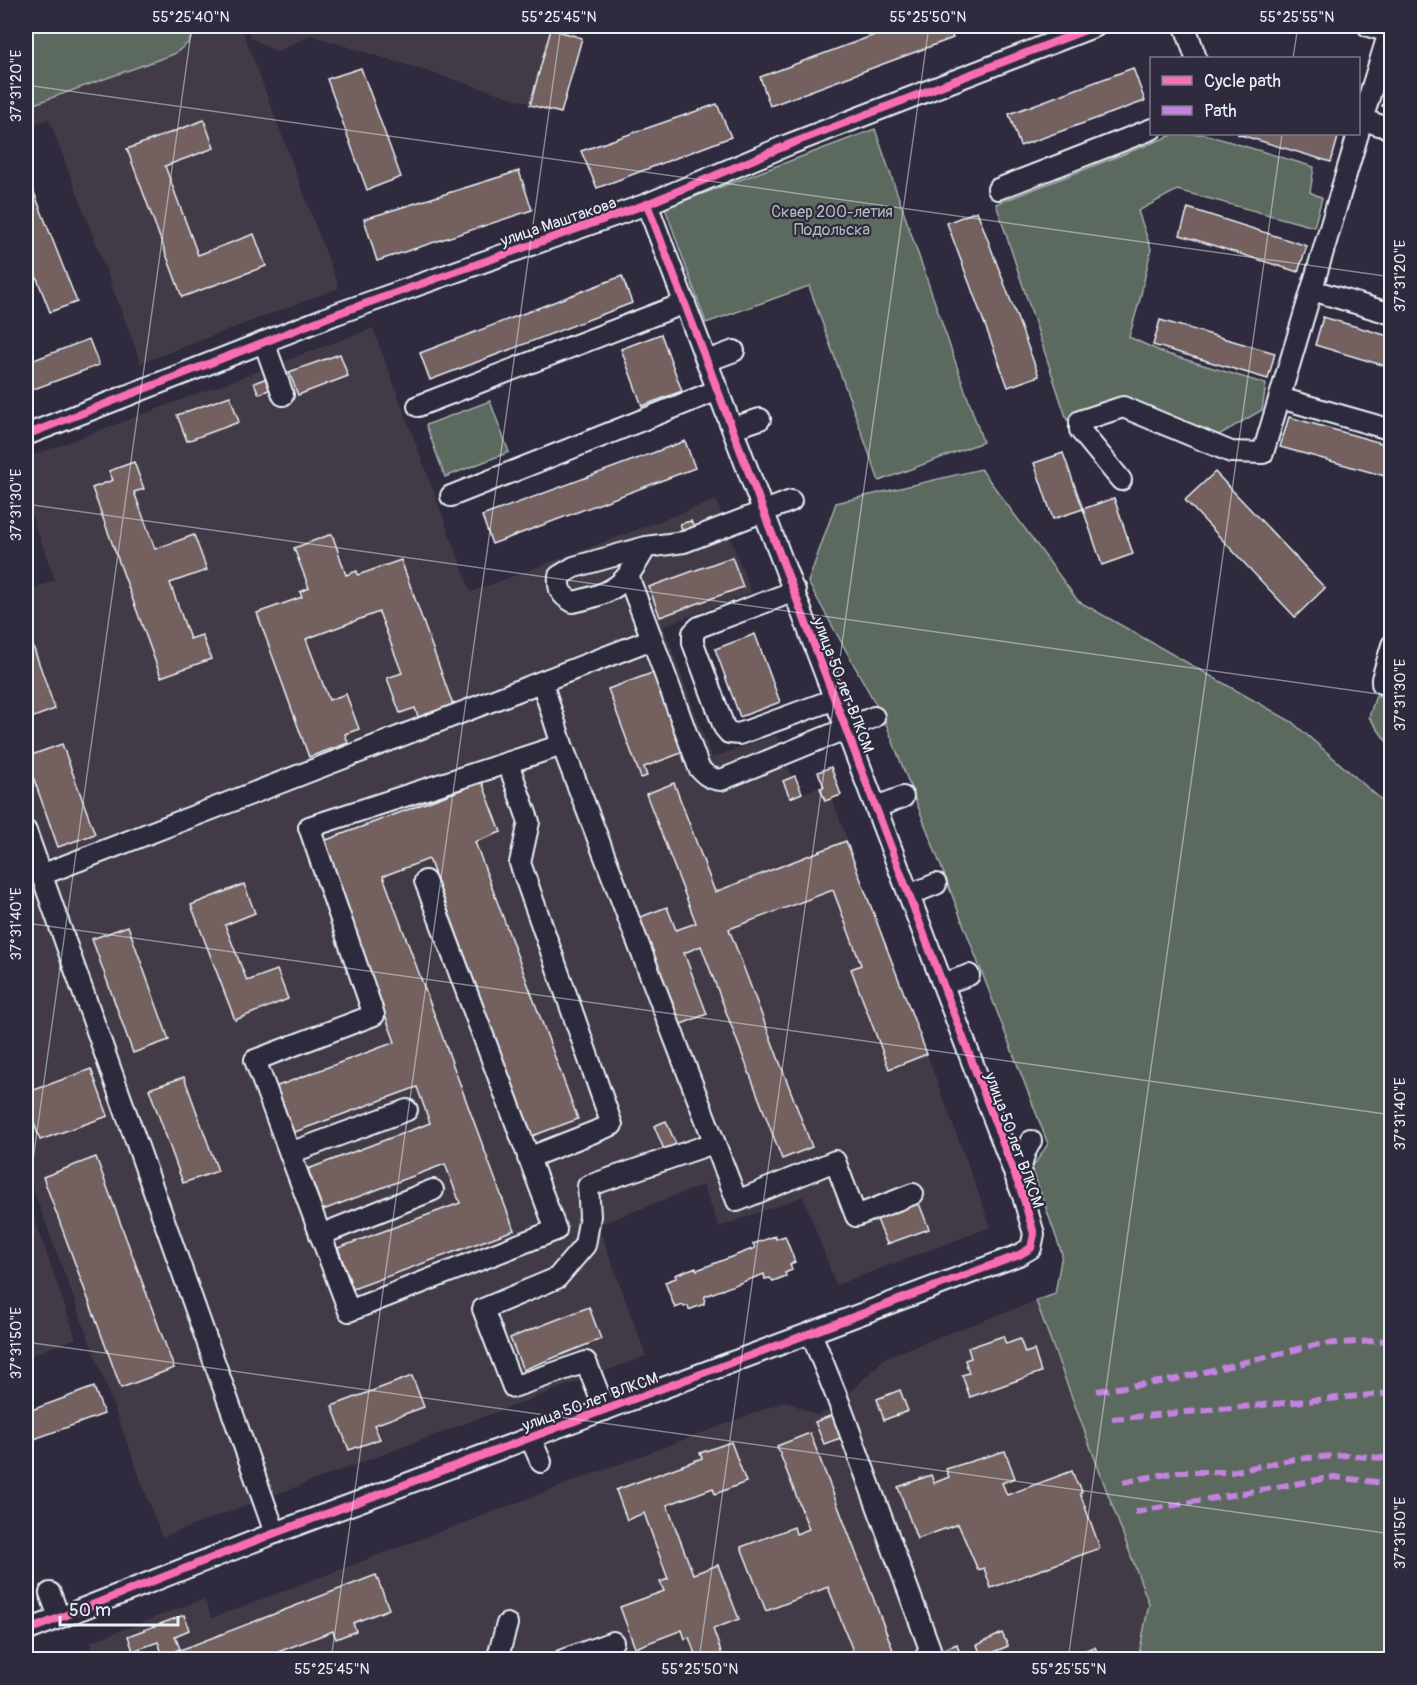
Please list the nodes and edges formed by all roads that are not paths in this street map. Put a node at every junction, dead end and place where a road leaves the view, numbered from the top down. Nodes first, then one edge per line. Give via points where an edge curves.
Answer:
1 (1096, 26) edge
2 (1185, 26) edge
3 (1368, 26) edge
4 (1390, 32) edge
5 (1049, 34) edge
6 (1196, 57) edge
7 (1360, 129) edge
8 (1392, 129) edge
9 (1150, 130) edge
10 (1358, 135) edge
11 (998, 189) dead end
12 (647, 204) junction
13 (1312, 290) junction
14 (685, 303) junction
15 (1392, 314) edge
16 (264, 342) junction
17 (734, 351) dead end
18 (707, 361) junction
19 (718, 390) junction
20 (283, 395) dead end
21 (1280, 398) junction
22 (418, 406) dead end
23 (760, 419) dead end
24 (733, 428) junction
25 (1392, 430) edge
26 (26, 435) edge
27 (1121, 480) dead end
28 (451, 496) dead end
29 (791, 501) dead end
30 (765, 510) junction
31 (646, 547) junction
32 (628, 576) junction
33 (795, 591) junction
34 (652, 639) junction
35 (1392, 645) edge
36 (542, 682) junction
37 (1392, 687) edge
38 (835, 699) junction
39 (874, 717) dead end
40 (846, 729) junction
41 (562, 745) junction
42 (508, 763) junction
43 (903, 797) dead end
44 (876, 807) junction
45 (26, 831) edge
46 (41, 875) junction
47 (425, 881) dead end
48 (936, 884) dead end
49 (909, 895) junction
50 (969, 975) dead end
51 (943, 984) junction
52 (407, 1110) dead end
53 (1031, 1141) dead end
54 (714, 1143) junction
55 (290, 1153) junction
56 (528, 1158) junction
57 (1017, 1182) junction
58 (433, 1190) dead end
59 (913, 1194) dead end
60 (320, 1234) junction
61 (811, 1333) junction
62 (605, 1410) junction
63 (530, 1437) junction
64 (541, 1462) dead end
65 (275, 1533) junction
66 (50, 1593) dead end
67 (59, 1617) junction
68 (507, 1624) dead end
69 (26, 1631) edge
70 (613, 1642) dead end
71 (497, 1659) edge
72 (563, 1659) edge
73 (924, 1659) edge

1 - 5 street, улица Маштакова
2 - 6 street
3 - 4 street
4 - 7 street
5 - 12 street, улица Маштакова
7 - 8 street
9 - 11 street
10 - 13 street
12 - 14 street, улица 50 лет ВЛКСМ
12 - 16 street, улица Маштакова
13 - 15 street
13 - 21 street
14 - 18 street, улица 50 лет ВЛКСМ
14 - 22 street
16 - 20 street
16 - 26 street, улица Маштакова
17 - 18 street
18 - 19 street, улица 50 лет ВЛКСМ
19 - 24 street, улица 50 лет ВЛКСМ
19 - 28 street
21 - 25 street
21 - 27 street via 1263,453 1231,452 1124,407 1080,421 1080,430
23 - 24 street
24 - 30 street, улица 50 лет ВЛКСМ
29 - 30 street
30 - 31 street via 684,542
30 - 33 street, улица 50 лет ВЛКСМ
31 - 32 street
31 - 32 street via 574,567 560,576 560,592 573,602 586,599 617,587
32 - 34 street
33 - 38 street, улица 50 лет ВЛКСМ
33 - 38 street via 699,627 693,633 693,643 724,727 729,733 739,734
34 - 36 street
34 - 40 street via 699,768 706,776 721,780
35 - 37 street via 1382,683
36 - 41 street
36 - 46 street
38 - 40 street, улица 50 лет ВЛКСМ
39 - 40 street
40 - 44 street, улица 50 лет ВЛКСМ
41 - 42 street
41 - 54 street
42 - 55 street via 309,827 374,1015 255,1059
42 - 56 street via 529,822 520,863 612,1125
43 - 44 street
44 - 49 street, улица 50 лет ВЛКСМ
45 - 46 street
46 - 65 street
47 - 56 street
48 - 49 street
49 - 51 street, улица 50 лет ВЛКСМ
50 - 51 street
51 - 57 street, улица 50 лет ВЛКСМ
52 - 55 street
53 - 57 street
54 - 59 street via 737,1201 835,1161 856,1216
54 - 62 street via 588,1186 590,1216 585,1245 557,1278 483,1309 513,1388 586,1362
55 - 60 street
56 - 60 street via 555,1230 349,1311
57 - 61 street, улица 50 лет ВЛКСМ via 1034,1234 1031,1248
58 - 60 street
61 - 62 street, улица 50 лет ВЛКСМ
61 - 73 street via 930,1648
62 - 63 street, улица 50 лет ВЛКСМ
63 - 64 street
63 - 65 street, улица 50 лет ВЛКСМ
65 - 67 street, улица 50 лет ВЛКСМ
66 - 67 street
67 - 69 street, улица 50 лет ВЛКСМ
68 - 71 street
70 - 72 street

